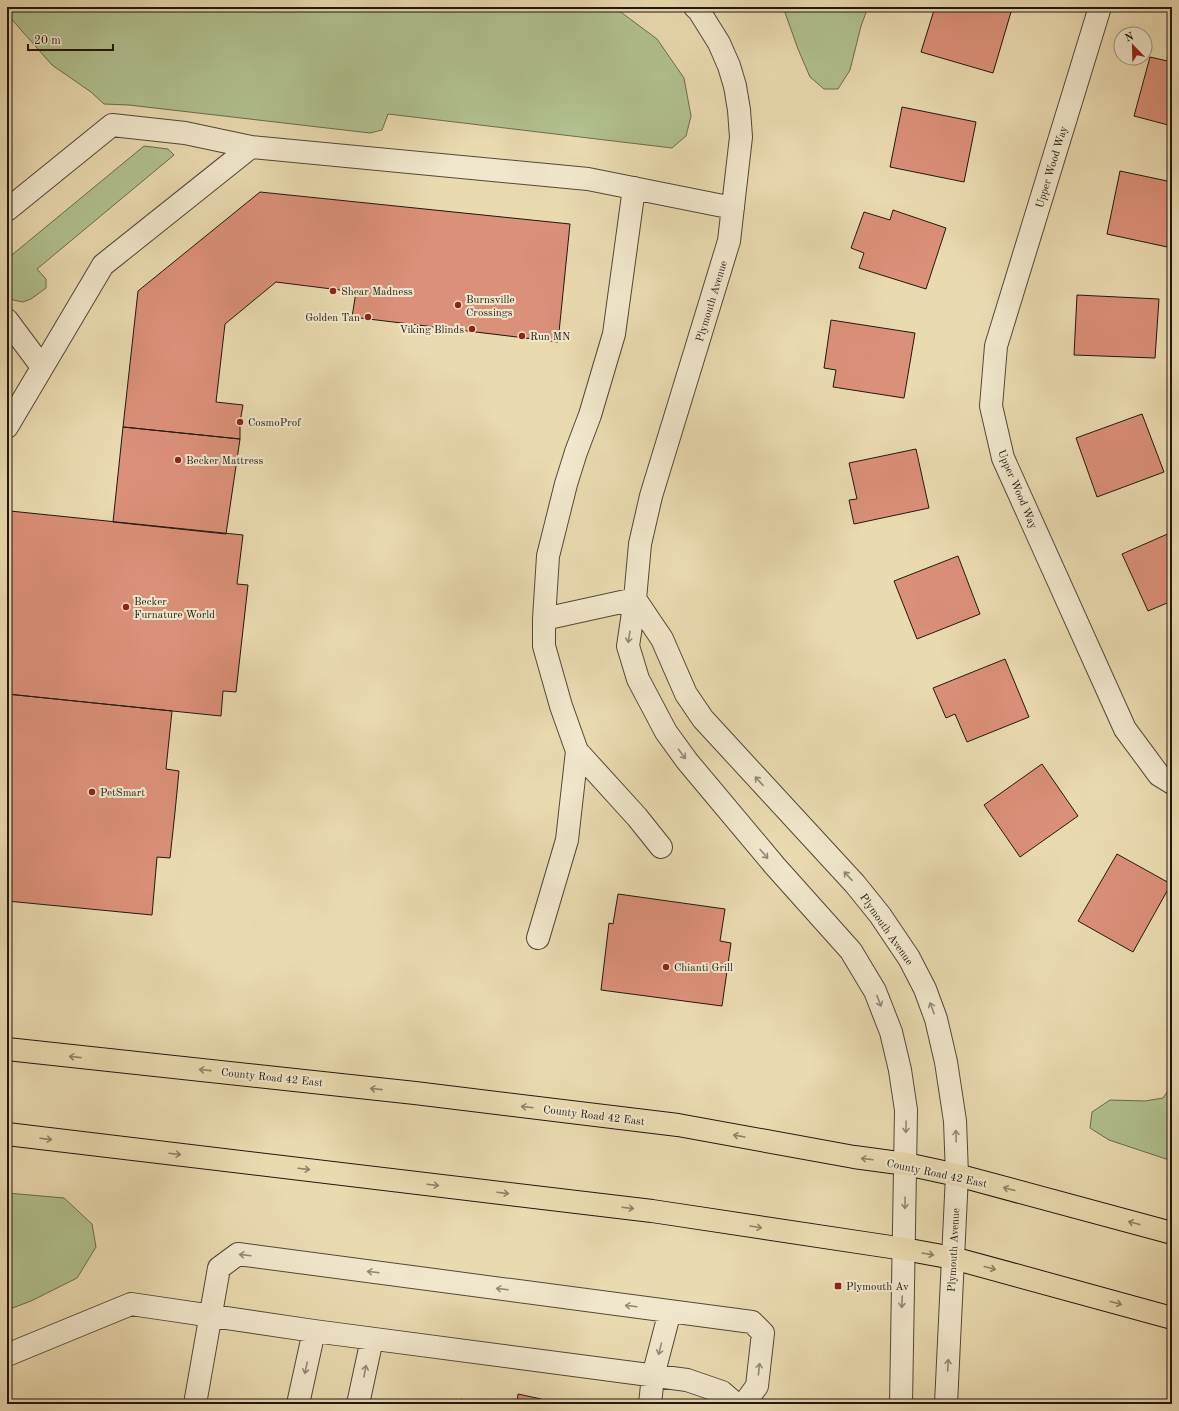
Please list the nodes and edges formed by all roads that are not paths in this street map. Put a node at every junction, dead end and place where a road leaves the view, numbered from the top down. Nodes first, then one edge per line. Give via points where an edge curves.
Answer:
1 (695, 7) edge
2 (1100, 7) edge
3 (252, 147) junction
4 (634, 188) junction
5 (733, 208) junction
6 (7, 210) edge
7 (7, 320) edge
8 (42, 367) junction
9 (7, 427) edge
10 (635, 599) junction
11 (544, 619) junction
12 (578, 751) junction
13 (1172, 783) edge
14 (661, 847) dead end
15 (538, 938) dead end
16 (7, 1049) edge
17 (7, 1134) edge
18 (906, 1164) junction
19 (957, 1175) junction
20 (1172, 1233) edge
21 (904, 1249) junction
22 (953, 1258) junction
23 (670, 1311) junction
24 (212, 1315) junction
25 (1172, 1318) edge
26 (314, 1331) junction
27 (372, 1339) junction
28 (7, 1355) edge
29 (654, 1376) junction
30 (195, 1404) edge
31 (298, 1404) edge
32 (358, 1404) edge
33 (650, 1404) edge
34 (736, 1404) edge
35 (744, 1404) edge
36 (901, 1404) edge
37 (946, 1404) edge

1 - 5 street, Plymouth Avenue via 719,42 729,66 738,102 741,137
2 - 13 street, Upper Wood Way via 996,346 991,406 1003,458 1125,729 1158,775
3 - 4 street via 588,179
3 - 6 street via 185,133 112,125
3 - 8 street via 103,265
4 - 5 street
4 - 11 street via 614,334 566,484 548,556
5 - 10 street, Plymouth Avenue via 729,241 651,496 640,544
7 - 8 street
8 - 9 street
10 - 11 street
10 -> 18 street, Plymouth Avenue via 628,646 638,678 666,732 687,761 775,866 851,951 875,990 891,1032 900,1070 906,1110
19 -> 10 street, Plymouth Avenue via 955,1121 946,1062 936,1019 925,989 909,958 855,884 703,719 686,694 662,639
11 - 12 street via 544,646 561,706
12 - 14 street
12 - 15 street via 567,840
18 -> 16 highway, County Road 42 East via 678,1125 414,1093
17 -> 21 highway via 652,1210
18 - 19 highway, County Road 42 East
18 -> 21 street, Plymouth Avenue
20 -> 19 highway, County Road 42 East
19 - 22 street, Plymouth Avenue
21 -> 22 highway
21 -> 36 street, Plymouth Avenue
22 -> 25 highway
37 -> 22 street, Plymouth Avenue
23 -> 24 street via 238,1254 219,1268
23 -> 29 street
35 -> 23 street via 757,1386 763,1333 752,1322
24 - 26 street
24 - 28 street via 131,1304
24 - 30 street
26 - 27 street
26 -> 31 street
27 - 29 street
32 -> 27 street
29 - 33 street
29 - 34 street via 687,1380 722,1392

